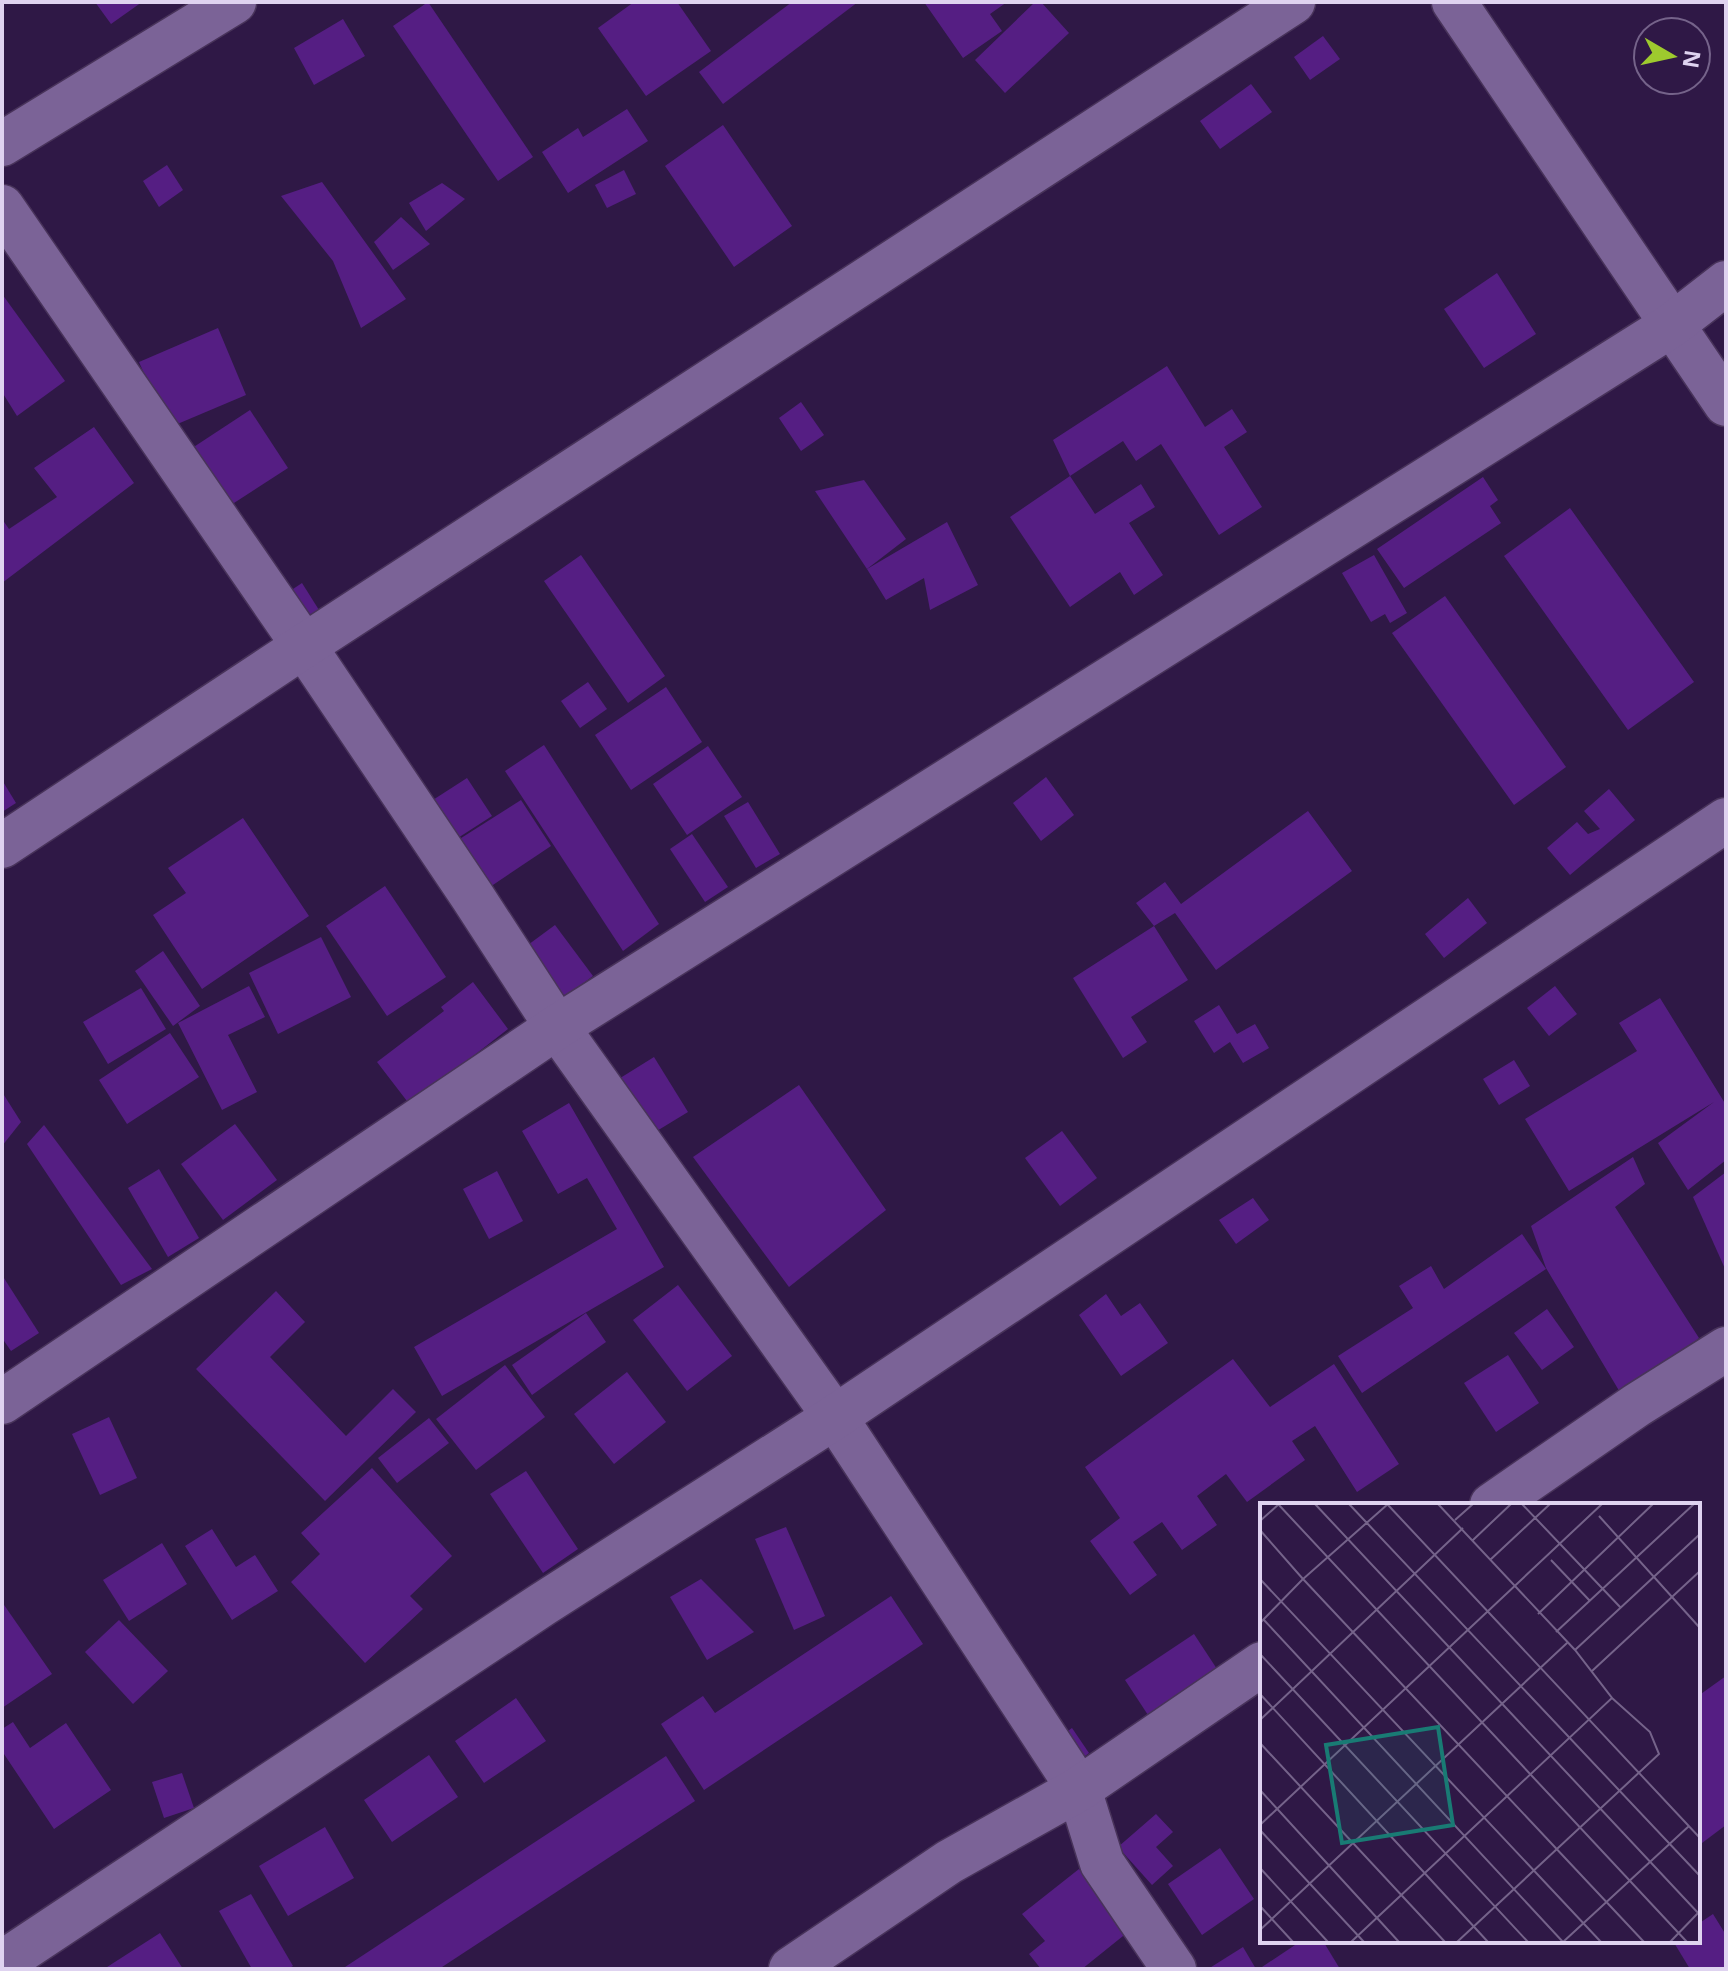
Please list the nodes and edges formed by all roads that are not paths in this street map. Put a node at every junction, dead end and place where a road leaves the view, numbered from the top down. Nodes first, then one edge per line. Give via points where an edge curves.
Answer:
1 (234, 2) edge
2 (1293, 2) edge
3 (1454, 2) edge
4 (2, 144) edge
5 (2, 207) edge
6 (1726, 283) edge
7 (1672, 325) junction
8 (1726, 404) edge
9 (304, 646) junction
10 (1726, 820) edge
11 (2, 846) edge
12 (557, 1027) junction
13 (1726, 1349) edge
14 (2, 1402) edge
15 (835, 1417) junction
16 (1495, 1503) edge
17 (1260, 1665) edge
18 (1079, 1789) junction
19 (2, 1963) edge
20 (791, 1969) edge
21 (1174, 1969) edge

1 - 4 street
2 - 9 street
3 - 7 street
5 - 9 street
6 - 7 street
7 - 8 street
7 - 12 street
9 - 11 street
9 - 12 street
10 - 15 street
12 - 14 street
12 - 15 street
13 - 16 street
15 - 18 street
15 - 19 street
17 - 18 street
18 - 20 street via 949,1862
18 - 21 street via 1102,1863

